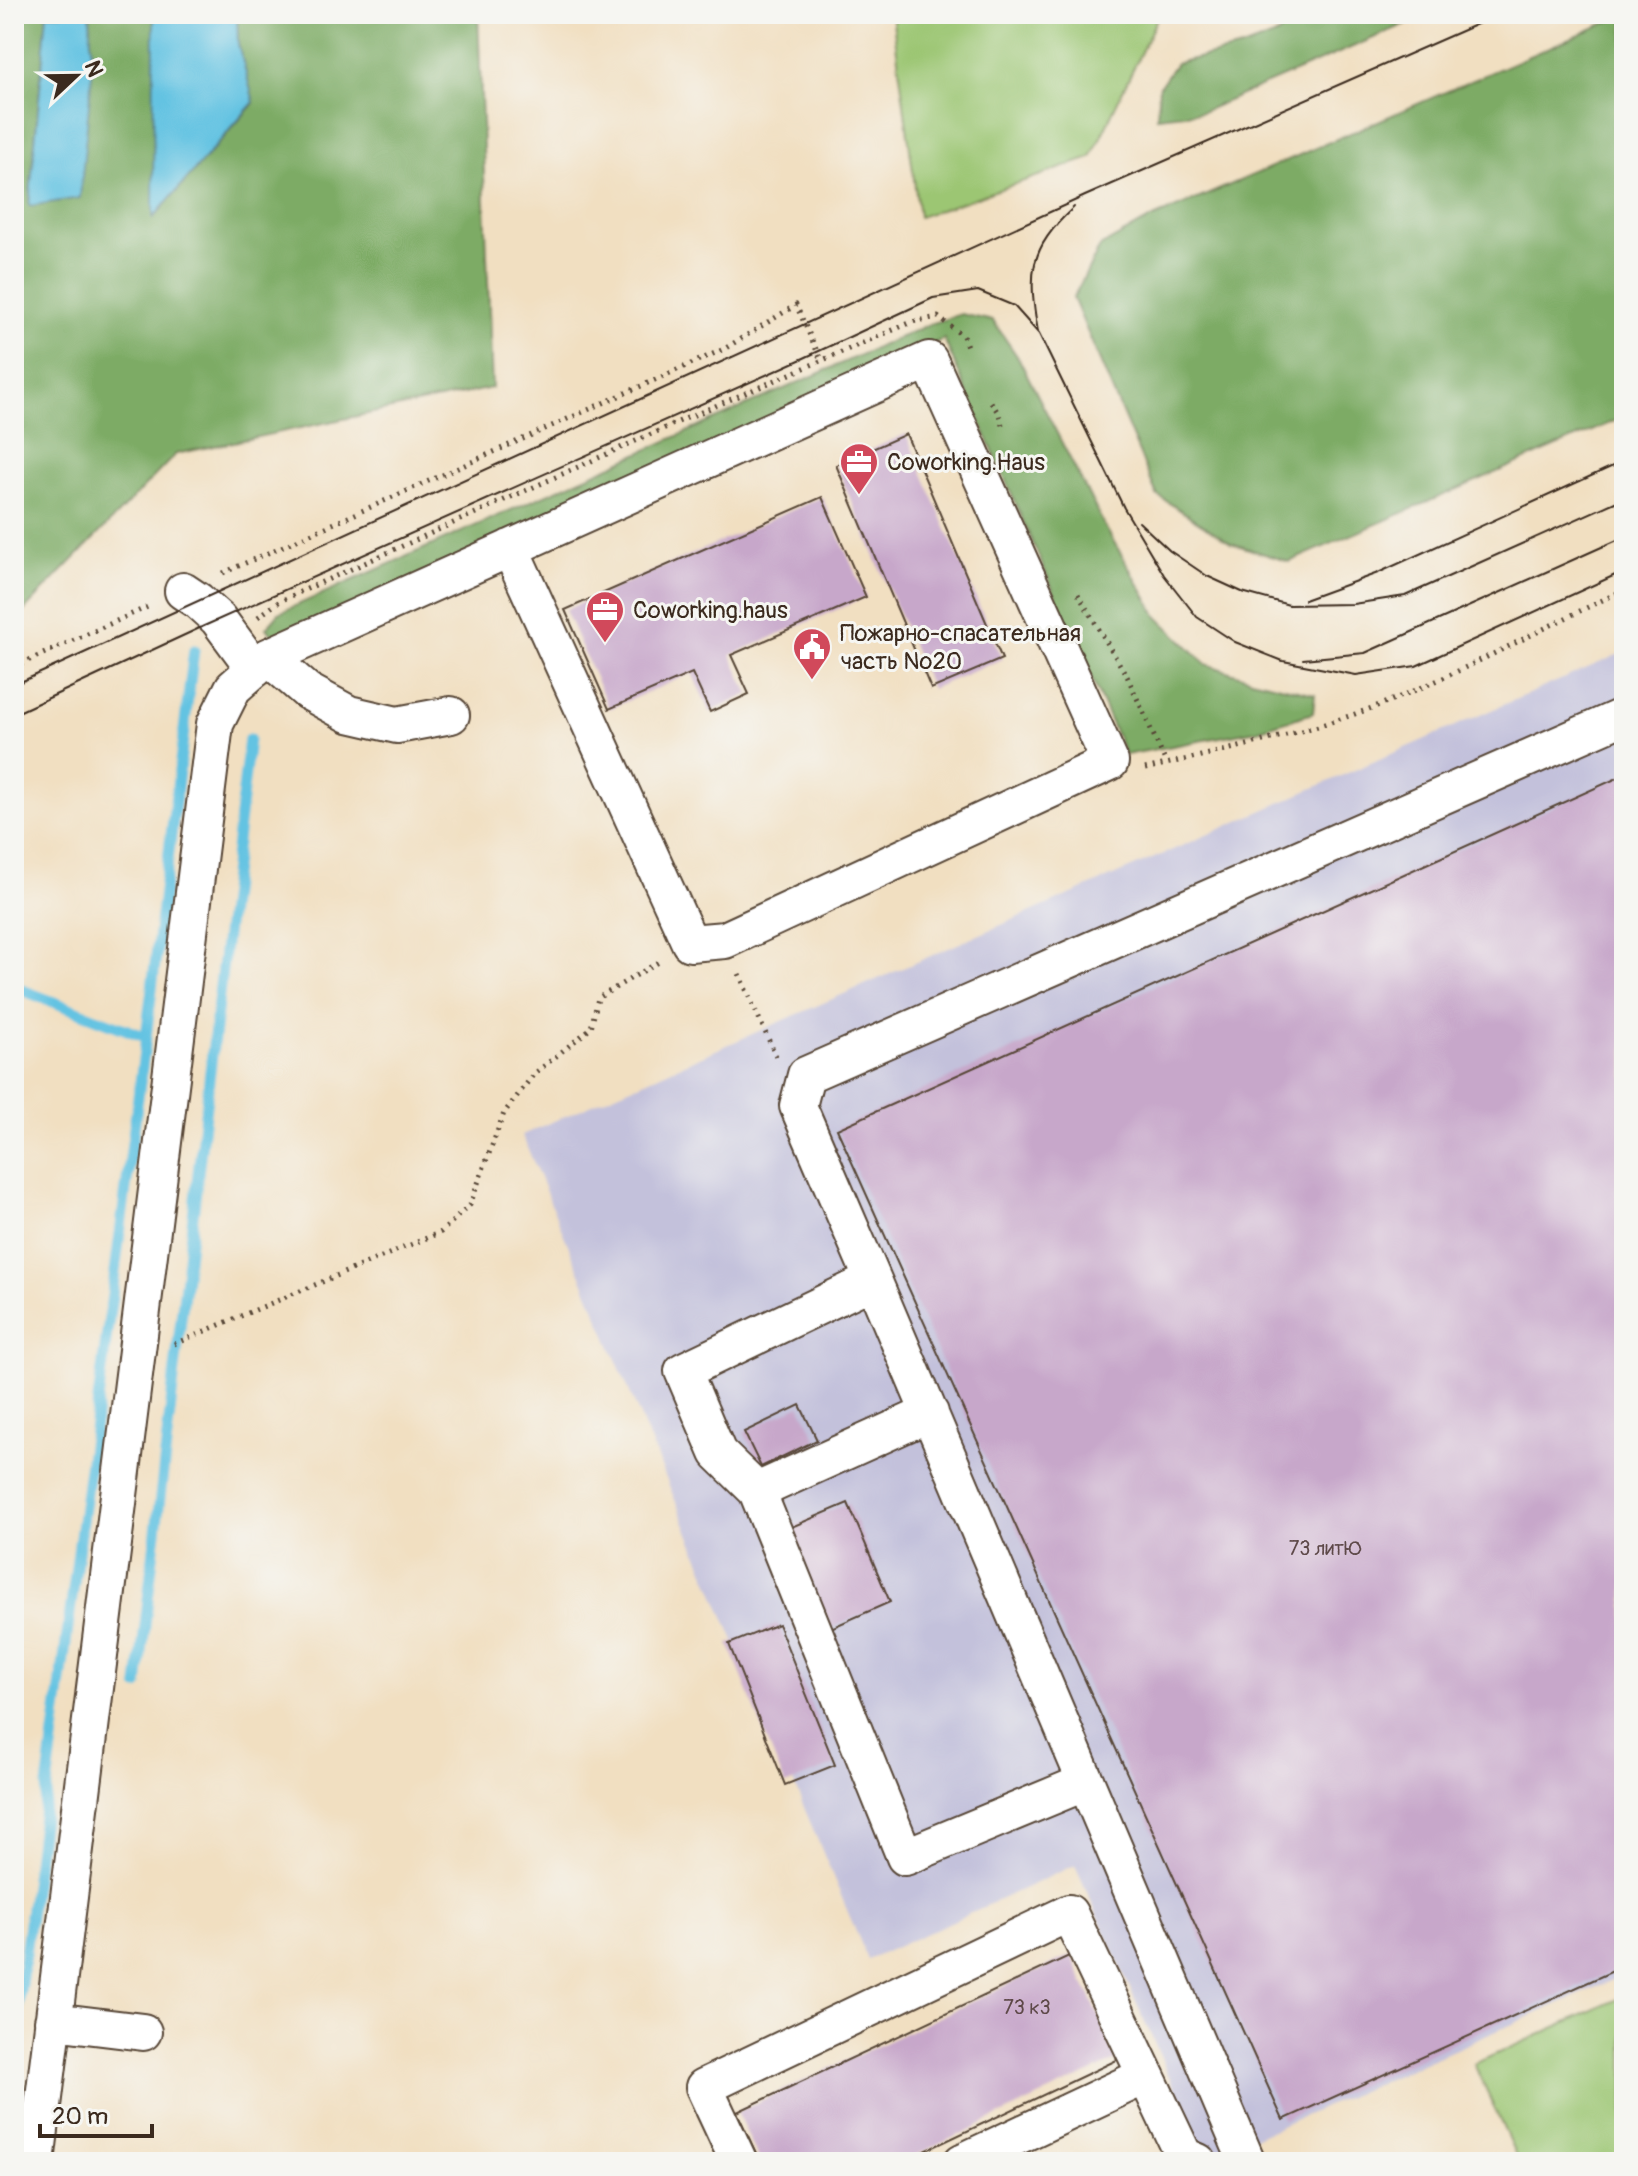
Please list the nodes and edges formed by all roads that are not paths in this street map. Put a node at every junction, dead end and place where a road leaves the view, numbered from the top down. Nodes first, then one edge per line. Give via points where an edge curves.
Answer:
1 (510, 548) junction
2 (183, 591) dead end
3 (262, 663) junction
4 (451, 715) dead end
5 (1624, 716) edge
6 (873, 1280) junction
7 (930, 1413) junction
8 (757, 1491) junction
9 (1086, 1782) junction
10 (53, 2021) junction
11 (143, 2032) dead end
12 (1145, 2076) junction
13 (36, 2162) edge
14 (739, 2162) edge
15 (962, 2162) edge
16 (1198, 2162) edge
17 (1247, 2162) edge

1 - 1 lane via 929,360 1110,762 707,942
1 - 3 lane
2 - 3 lane
3 - 4 lane via 349,714 397,725
3 - 10 lane via 233,688 215,724
5 - 6 lane via 806,1075 798,1106
6 - 7 lane
6 - 8 lane via 683,1371 718,1453
7 - 8 lane
7 - 9 lane
8 - 9 lane via 905,1857
9 - 17 lane
10 - 11 lane
10 - 13 lane
12 - 14 lane via 1069,1913 704,2087
12 - 15 lane
12 - 16 lane via 1184,2156

